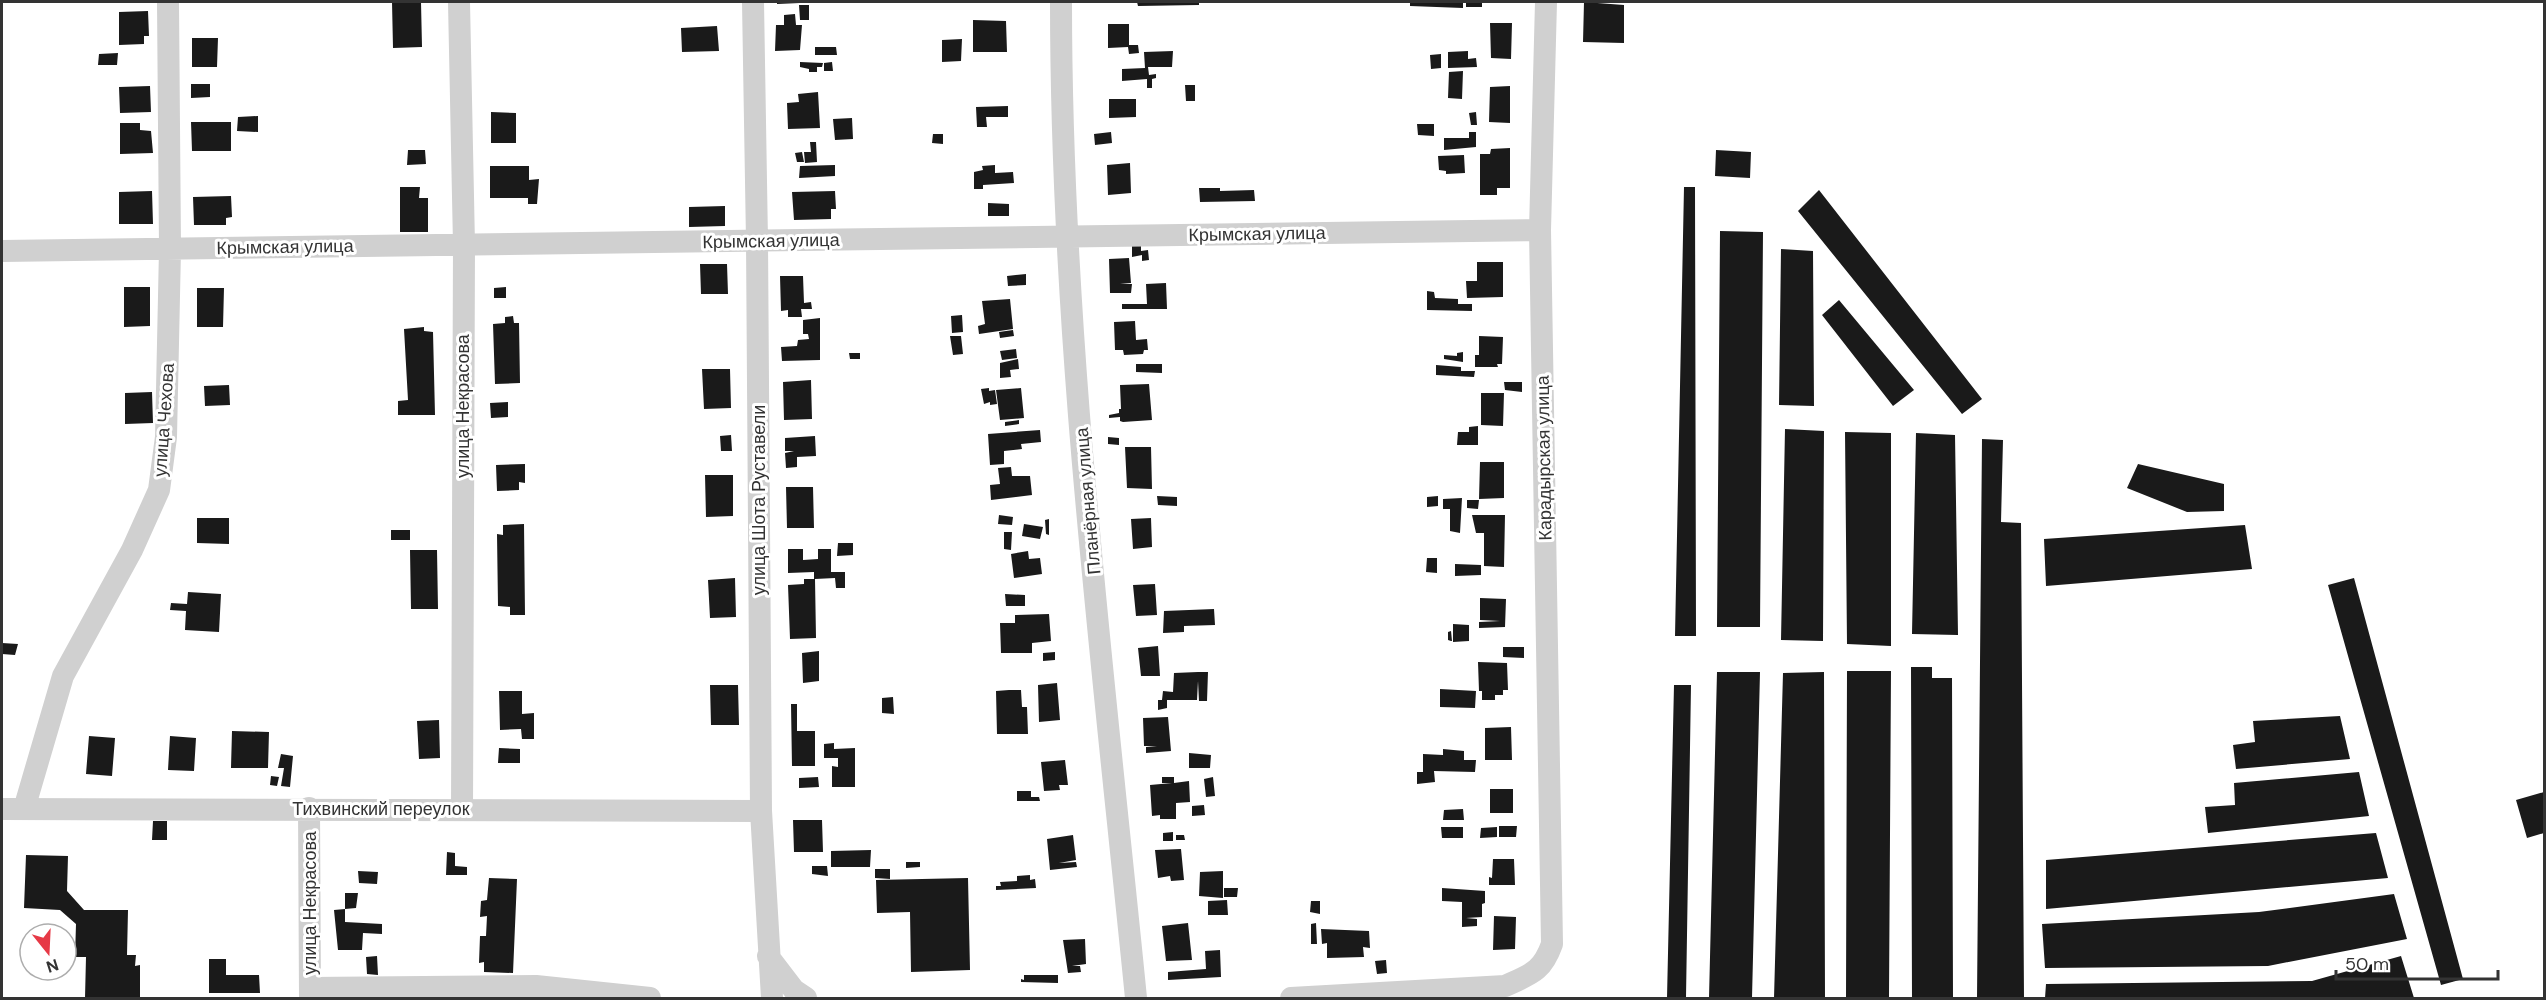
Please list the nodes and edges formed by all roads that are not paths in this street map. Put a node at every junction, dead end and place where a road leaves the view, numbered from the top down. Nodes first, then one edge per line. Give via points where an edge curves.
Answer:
1 (168, 2) edge
2 (459, 2) edge
3 (753, 2) edge
4 (1061, 2) edge
5 (1546, 2) edge
6 (1540, 230) junction
7 (1066, 237) junction
8 (757, 241) junction
9 (464, 245) junction
10 (170, 249) junction
11 (2, 251) edge
12 (309, 808) junction
13 (13, 809) edge
14 (462, 810) junction
15 (761, 811) junction
16 (768, 956) junction
17 (310, 993) edge
18 (1461, 994) edge
19 (650, 999) edge
20 (772, 999) edge
21 (806, 999) edge
22 (1136, 999) edge
23 (1291, 999) edge

1 - 10 street, улица Чехова
2 - 9 street, улица Некрасова
3 - 8 street, улица Шота Руставели
4 - 7 street, Планёрная улица
5 - 6 street, Карадырская улица
6 - 7 street, Крымская улица
6 - 18 street, Карадырская улица via 1552,944 1546,961 1535,972 1505,986
7 - 8 street, Крымская улица
7 - 22 street, Планёрная улица via 1090,535
8 - 9 street, Крымская улица
8 - 15 street, улица Шота Руставели
9 - 10 street, Крымская улица
9 - 14 street, улица Некрасова
10 - 11 street, Крымская улица
10 - 13 street, улица Чехова via 166,437 159,490 132,550 63,676
12 - 13 street, Тихвинский переулок
12 - 14 street, Тихвинский переулок
12 - 17 street, улица Некрасова
14 - 15 street, Тихвинский переулок
15 - 16 street, улица Шота Руставели
16 - 20 street, улица Шота Руставели
16 - 21 street via 794,990
17 - 19 street via 536,986
18 - 23 street, Карадырская улица

